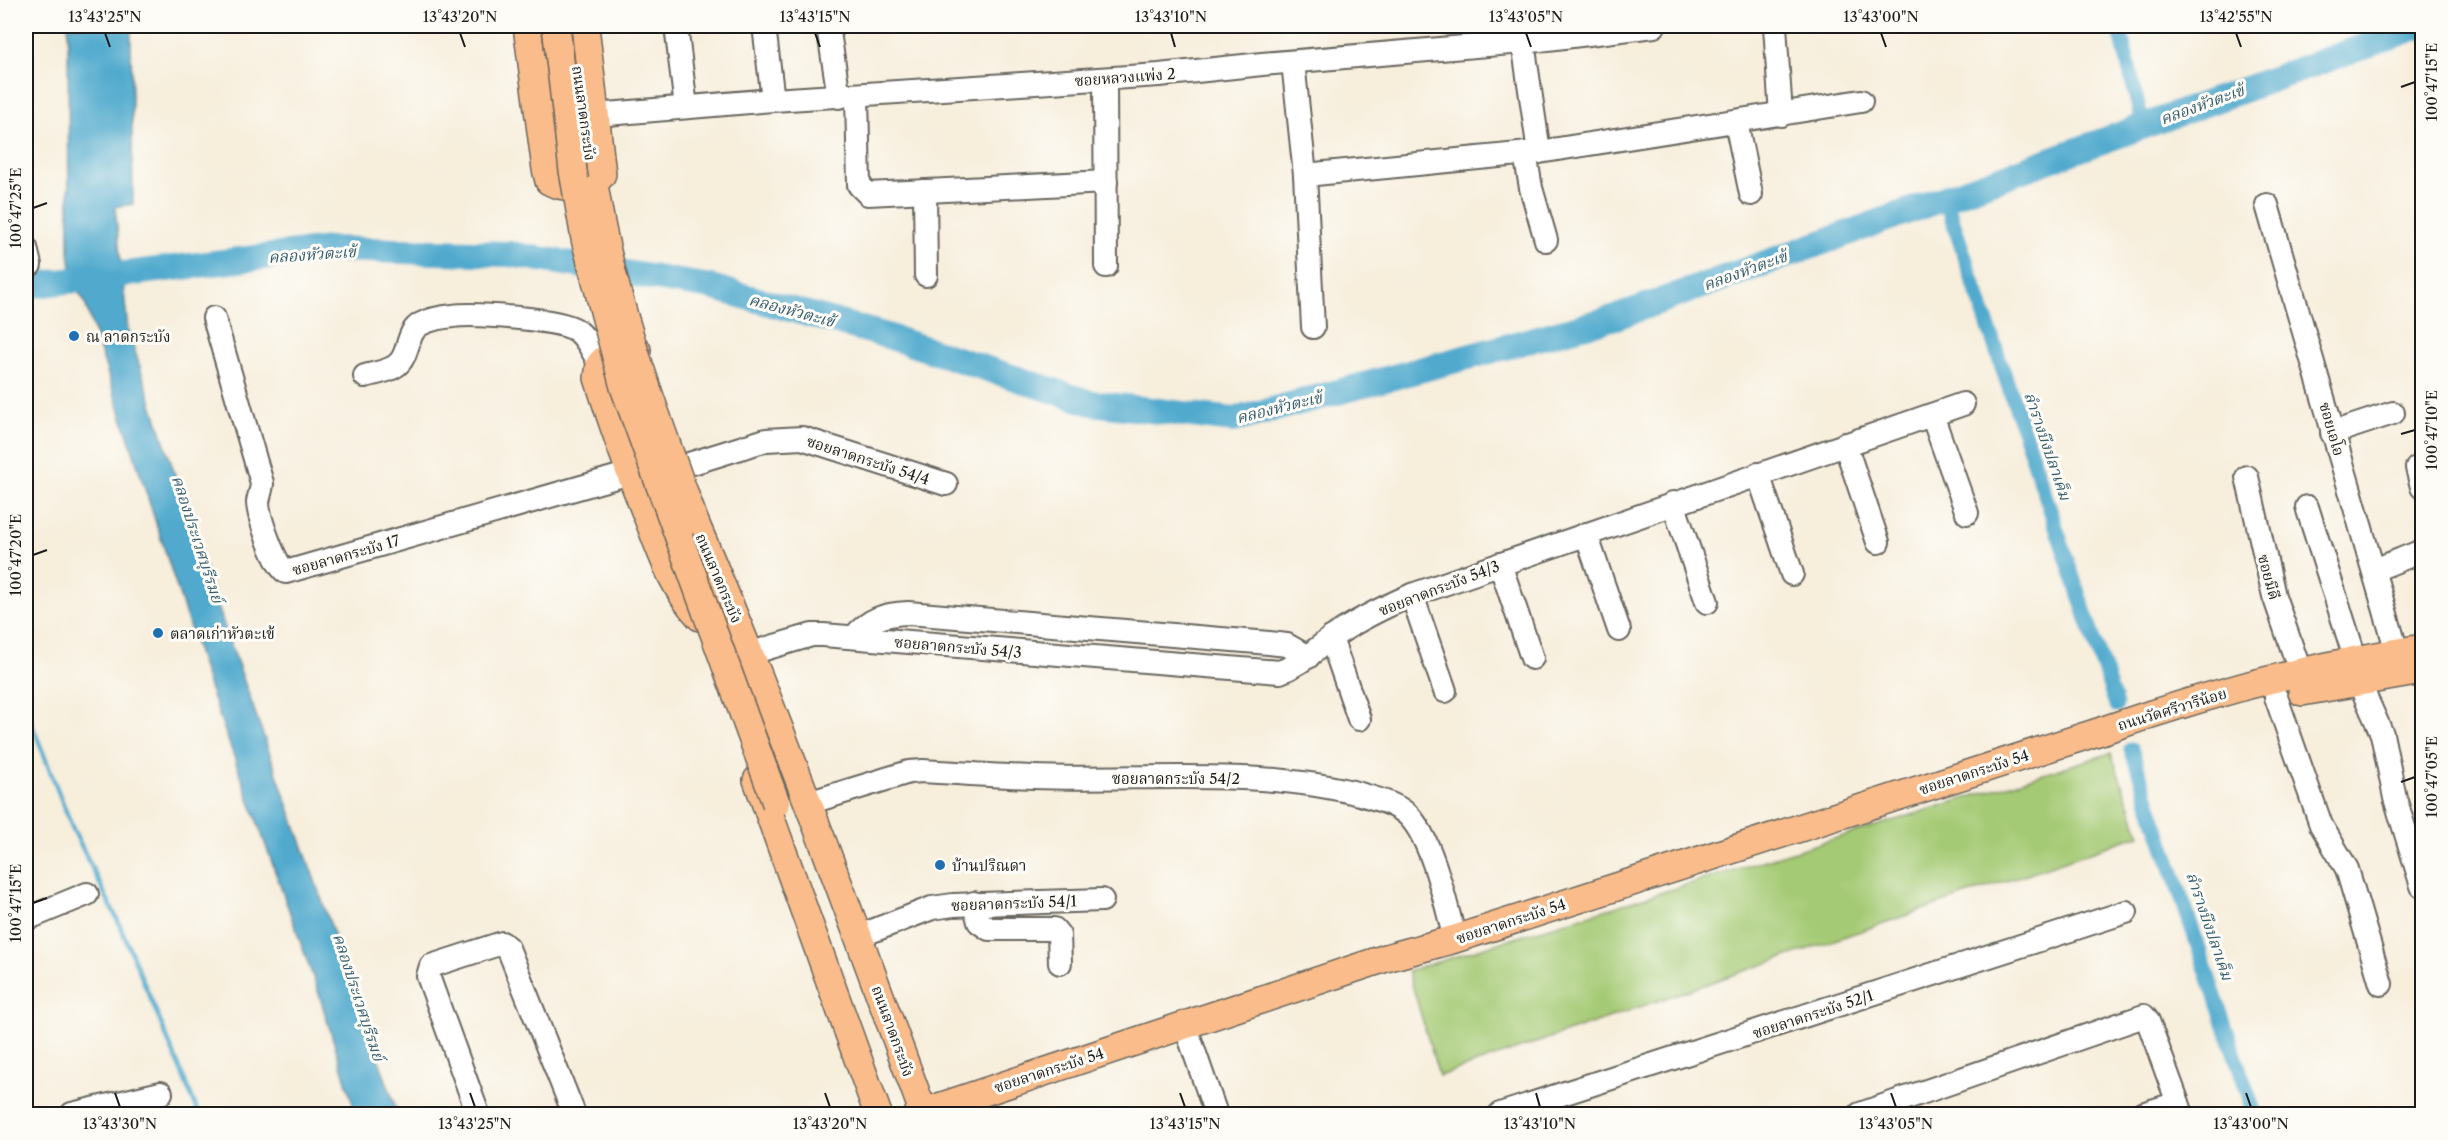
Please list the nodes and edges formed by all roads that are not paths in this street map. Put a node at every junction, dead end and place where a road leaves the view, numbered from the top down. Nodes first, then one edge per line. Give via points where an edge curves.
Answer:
1 (527, 26) edge
2 (547, 26) edge
3 (556, 26) edge
4 (563, 26) edge
5 (573, 26) edge
6 (585, 26) edge
7 (676, 26) edge
8 (764, 26) edge
9 (828, 26) edge
10 (1654, 26) edge
11 (1775, 26) edge
12 (1523, 42) junction
13 (1293, 62) junction
14 (1105, 79) junction
15 (848, 96) junction
16 (773, 100) junction
17 (1862, 101) dead end
18 (686, 107) junction
19 (595, 115) junction
20 (1781, 115) junction
21 (1736, 122) junction
22 (1532, 153) junction
23 (1305, 175) junction
24 (1106, 182) junction
25 (925, 191) junction
26 (1751, 194) dead end
27 (2267, 205) dead end
28 (1546, 240) dead end
29 (1106, 266) dead end
30 (926, 275) dead end
31 (214, 318) dead end
32 (1312, 327) dead end
33 (600, 364) junction
34 (365, 376) dead end
35 (1963, 404) dead end
36 (2393, 413) dead end
37 (1932, 415) junction
38 (2332, 433) junction
39 (1845, 444) junction
40 (686, 465) junction
41 (630, 473) junction
42 (1758, 474) junction
43 (2247, 477) dead end
44 (946, 484) dead end
45 (1673, 503) junction
46 (2307, 507) dead end
47 (1967, 513) dead end
48 (682, 525) junction
49 (1586, 534) junction
50 (1878, 542) dead end
51 (2422, 551) edge
52 (1500, 564) junction
53 (2374, 570) junction
54 (1792, 574) dead end
55 (1412, 595) junction
56 (1707, 602) dead end
57 (731, 608) junction
58 (700, 617) junction
59 (1619, 630) dead end
60 (844, 636) junction
61 (1331, 639) junction
62 (2410, 650) edge
63 (1308, 657) junction
64 (1532, 658) dead end
65 (753, 659) junction
66 (2357, 670) junction
67 (2422, 671) edge
68 (2301, 674) junction
69 (1445, 691) dead end
70 (2276, 697) junction
71 (1359, 719) dead end
72 (2101, 731) junction
73 (808, 803) junction
74 (2422, 886) edge
75 (87, 894) dead end
76 (1102, 900) dead end
77 (974, 903) junction
78 (2126, 912) dead end
79 (26, 919) edge
80 (859, 936) junction
81 (1455, 939) junction
82 (1060, 963) dead end
83 (2380, 984) dead end
84 (1185, 1025) junction
85 (161, 1093) dead end
86 (2180, 1109) edge
87 (72, 1114) edge
88 (478, 1114) edge
89 (574, 1114) edge
90 (878, 1114) edge
91 (889, 1114) edge
92 (918, 1114) edge
93 (1216, 1114) edge
94 (1500, 1114) edge
95 (1860, 1114) edge
96 (2142, 1114) edge

1 - 19 main road via 549,181 566,186 593,183 602,174
2 - 48 main road, ถนนลาดกระบัง via 558,129 588,281 614,376
3 - 91 main road, bridge via 585,239 624,387
4 - 92 main road via 583,176 606,284 642,407
5 - 48 main road, ถนนลาดกระบัง, bridge via 597,204
6 - 19 main road
7 - 18 street
8 - 16 street
9 - 15 street
10 - 12 street, ซอยหลวงแพ่ง 2
11 - 20 street
12 - 13 street, ซอยหลวงแพ่ง 2
12 - 22 street
13 - 14 street, ซอยหลวงแพ่ง 2
13 - 23 street
14 - 15 street, ซอยหลวงแพ่ง 2
14 - 24 street
15 - 16 street, ซอยหลวงแพ่ง 2
15 - 25 street via 862,190 874,194
16 - 18 street, ซอยหลวงแพ่ง 2
17 - 20 street
18 - 19 street, ซอยหลวงแพ่ง 2
20 - 21 street
21 - 22 street
21 - 26 street
22 - 23 street
22 - 28 street via 1531,188
23 - 32 street
24 - 25 street
24 - 29 street
25 - 30 street
27 - 38 street, ซอยเอโอ
31 - 41 street, ซอยลาดกระบัง 17 via 262,483 258,502 261,513 277,564 286,572
33 - 34 street via 576,329 536,321 453,315 417,326 401,362
33 - 40 main road via 635,350 643,352
33 - 41 main road via 598,378
35 - 37 street, ซอยลาดกระบัง 54/3
36 - 38 street
37 - 39 street, ซอยลาดกระบัง 54/3
37 - 47 street
38 - 53 street, ซอยเอโอ
39 - 42 street, ซอยลาดกระบัง 54/3
39 - 50 street
40 - 44 street, ซอยลาดกระบัง 54/4 via 766,440 802,438
40 - 57 main road via 728,580
41 - 58 main road via 673,582
42 - 45 street, ซอยลาดกระบัง 54/3
42 - 54 street
43 - 68 street, ซอยมีดี via 2274,596
45 - 49 street, ซอยลาดกระบัง 54/3
45 - 56 street
46 - 66 street
48 - 57 main road, ถนนลาดกระบัง
48 - 58 main road, ถนนลาดกระบัง
49 - 52 street, ซอยลาดกระบัง 54/3
49 - 59 street
51 - 53 street
52 - 55 street, ซอยลาดกระบัง 54/3
52 - 64 street
53 - 62 street, ซอยเอโอ
55 - 61 street, ซอยลาดกระบัง 54/3
55 - 69 street
57 - 65 main road, ถนนลาดกระบัง
58 - 90 main road, ถนนลาดกระบัง
60 - 63 street, ซอยลาดกระบัง 54/3 via 1271,673 1292,668
60 - 63 street via 875,618 908,613 1269,643 1287,645
60 - 65 street, ซอยลาดกระบัง 54/3 via 812,636
61 - 63 street, ซอยลาดกระบัง 54/3
61 - 71 street
62 - 66 main road, ถนนวัดศรีวารีน้อย
65 - 73 main road, ถนนลาดกระบัง
66 - 67 main road, ถนนวัดศรีวารีน้อย
66 - 68 main road, ถนนวัดศรีวารีน้อย
66 - 70 main road, ถนนวัดศรีวารีน้อย
66 - 74 street via 2382,734 2395,798
68 - 72 main road, ถนนวัดศรีวารีน้อย via 2174,705
70 - 72 main road, ถนนวัดศรีวารีน้อย
70 - 83 street via 2321,825 2347,869
72 - 81 main road, ซอยลาดกระบัง 54
73 - 80 main road, ถนนลาดกระบัง
73 - 81 street, ซอยลาดกระบัง 54/2 via 923,771 1033,777 1274,779 1325,785 1397,807 1409,817 1431,854
75 - 79 street
76 - 77 street, ซอยลาดกระบัง 54/1
77 - 80 street, ซอยลาดกระบัง 54/1 via 932,908
77 - 82 street via 980,922 989,929 1054,929 1059,935
78 - 94 street, ซอยลาดกระบัง 52/1
80 - 92 main road, ถนนลาดกระบัง
81 - 84 main road, ซอยลาดกระบัง 54
84 - 92 main road, ซอยลาดกระบัง 54
84 - 93 street
85 - 87 street
86 - 95 street via 2148,1021 2140,1016
86 - 96 street
88 - 89 street via 428,971 431,966 502,943 508,948

